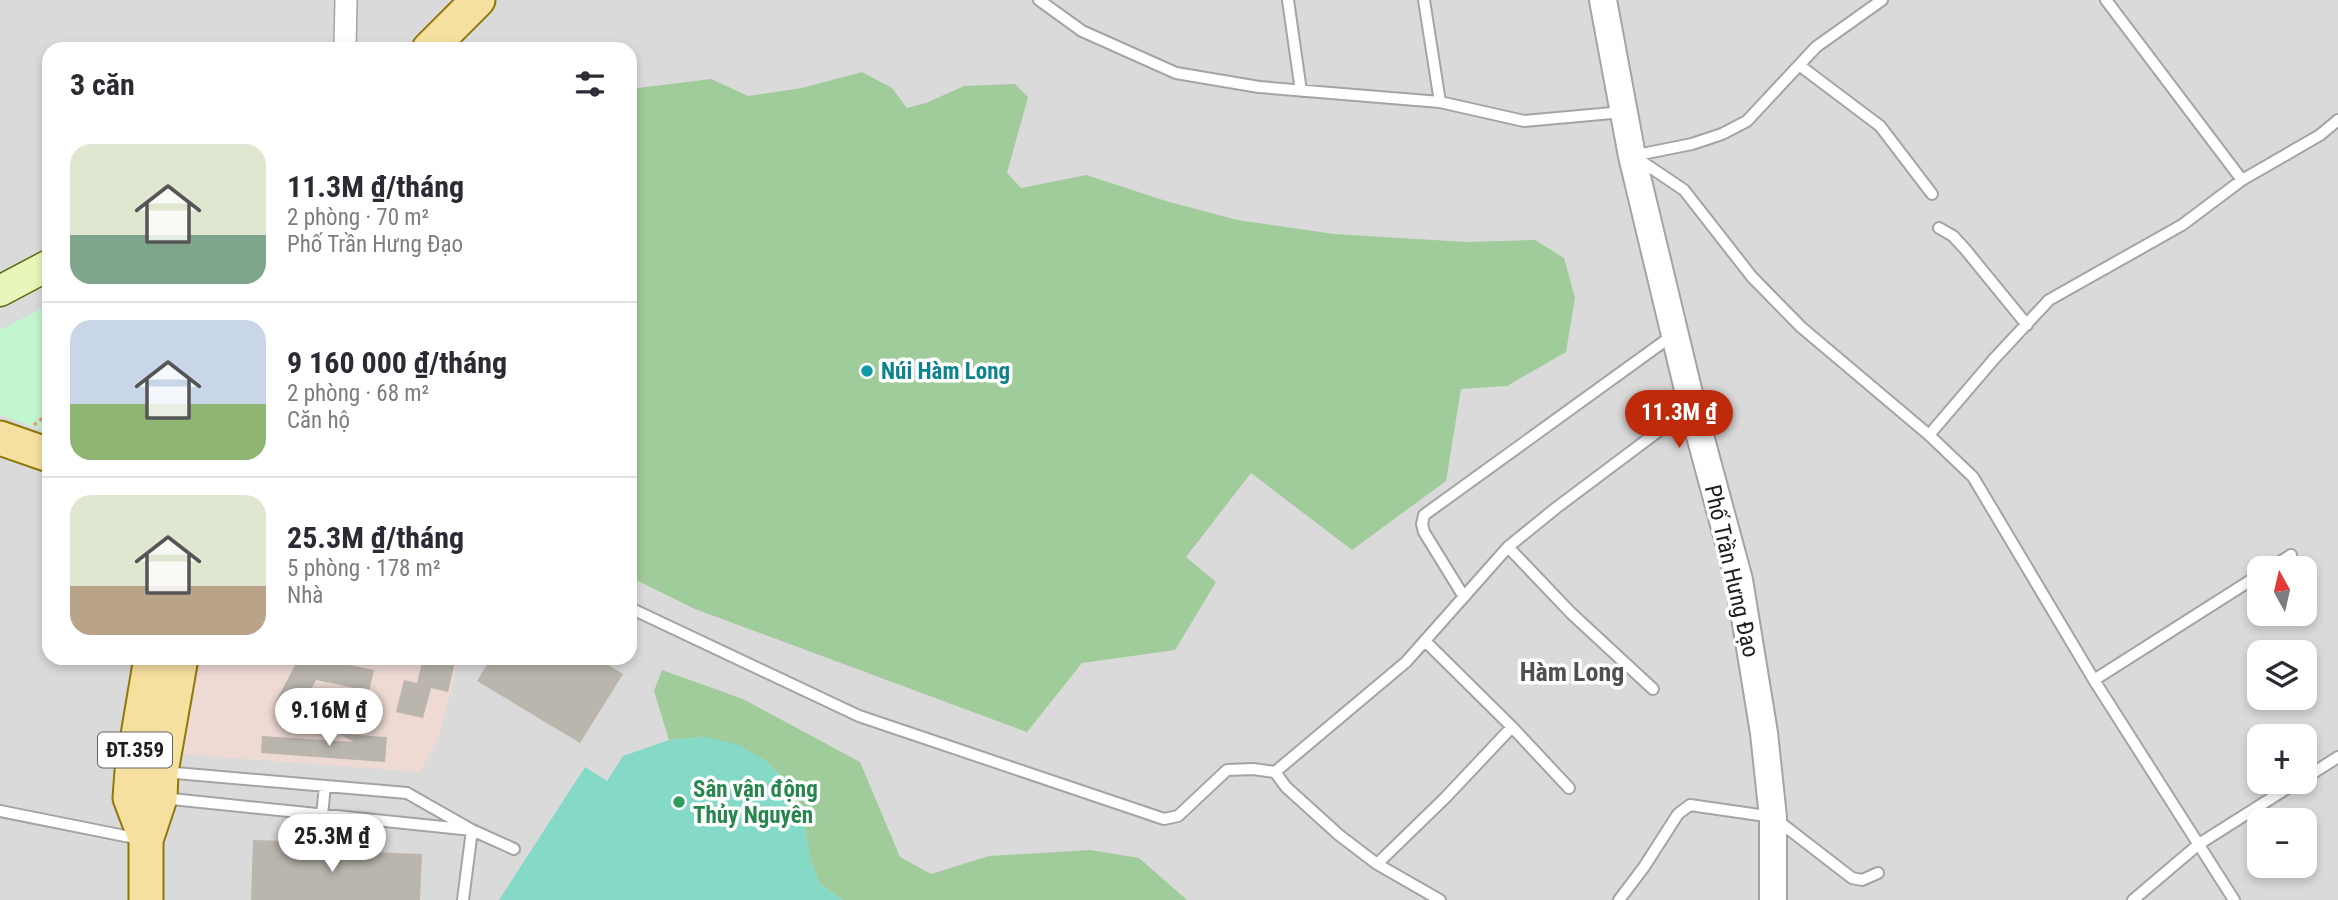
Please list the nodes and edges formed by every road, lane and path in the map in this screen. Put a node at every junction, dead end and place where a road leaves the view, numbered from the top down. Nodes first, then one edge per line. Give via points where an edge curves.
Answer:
1 (346, 0) edge
2 (478, 0) edge
3 (1039, 0) edge
4 (1288, 0) edge
5 (1424, 0) edge
6 (1603, 0) edge
7 (1882, 0) edge
8 (2106, 0) edge
9 (345, 42) edge
10 (436, 42) edge
11 (1799, 65) junction
12 (1301, 91) junction
13 (1440, 102) junction
14 (1623, 112) junction
15 (2338, 120) edge
16 (1632, 156) junction
17 (2242, 180) junction
18 (1932, 194) dead end
19 (1939, 229) dead end
20 (42, 269) edge
21 (0, 292) edge
22 (2027, 325) junction
23 (1675, 333) junction
24 (1692, 406) junction
25 (1929, 435) junction
26 (0, 438) edge
27 (42, 453) edge
28 (1508, 547) junction
29 (2247, 583) edge
30 (1464, 597) junction
31 (637, 611) edge
32 (1425, 640) junction
33 (150, 665) edge
34 (179, 665) edge
35 (2094, 680) junction
36 (1653, 689) dead end
37 (1512, 727) junction
38 (2338, 757) edge
39 (2317, 770) edge
40 (1275, 772) junction
41 (325, 786) junction
42 (1569, 788) dead end
43 (148, 793) junction
44 (2278, 794) edge
45 (0, 811) edge
46 (322, 814) junction
47 (1773, 817) junction
48 (472, 830) junction
49 (146, 840) junction
50 (2199, 844) junction
51 (514, 849) dead end
52 (1377, 864) junction
53 (1878, 873) dead end
54 (146, 900) edge
55 (463, 900) edge
56 (1440, 900) edge
57 (1619, 900) edge
58 (1773, 900) edge
59 (2133, 900) edge
60 (2234, 900) edge

1 - 9 street
2 - 10 main road
3 - 12 lane via 1082,30 1177,73
4 - 12 lane
5 - 13 lane
6 - 14 street, Phố Trần Hưng Đạo
7 - 11 lane via 1837,30
8 - 17 lane
11 - 16 lane via 1746,121 1692,144
11 - 18 lane via 1880,126
12 - 13 lane
13 - 14 lane via 1524,121
14 - 16 street, Phố Trần Hưng Đạo
15 - 17 lane
16 - 23 street, Phố Trần Hưng Đạo
16 - 25 lane via 1684,190 1752,277 1793,319
17 - 22 lane via 2182,225 2049,300
19 - 22 lane via 1965,248
20 - 21 main road
22 - 25 lane
23 - 24 street, Phố Trần Hưng Đạo
23 - 30 lane via 1424,515 1424,532
24 - 28 lane
24 - 47 street, Phố Trần Hưng Đạo via 1739,580
25 - 35 lane via 1973,477
26 - 27 main road
28 - 30 lane
28 - 36 lane
29 - 35 lane
30 - 32 lane
31 - 40 lane via 859,716 1164,820 1178,816 1227,770
32 - 37 lane
32 - 40 lane via 1406,662
33 - 43 main road, ĐT.359 via 132,771
34 - 43 main road, ĐT.359
35 - 50 lane
37 - 42 lane
37 - 52 lane
38 - 39 lane
40 - 52 lane via 1339,835
41 - 43 lane
41 - 46 lane
41 - 48 lane via 407,793
43 - 46 lane
43 - 49 main road, ĐT.359
44 - 50 lane
45 - 49 lane
46 - 48 lane
47 - 53 lane via 1852,878 1862,880
47 - 57 lane via 1686,807
47 - 58 street, Phố Trần Hưng Đạo
48 - 51 lane
48 - 55 lane
49 - 54 main road, ĐT.359
50 - 59 lane
50 - 60 lane
52 - 56 lane

